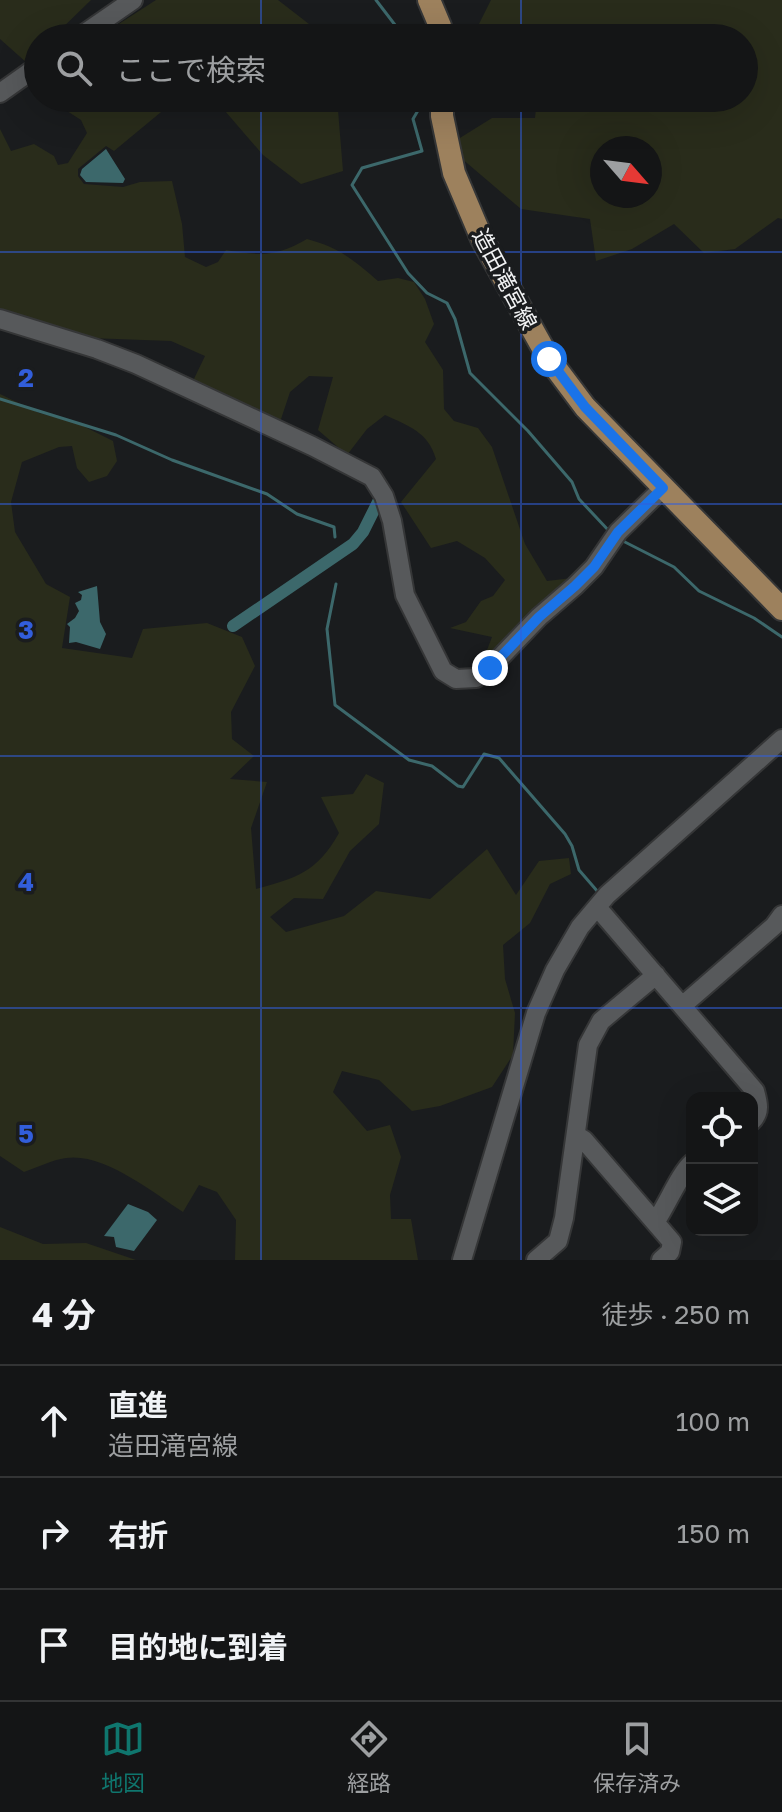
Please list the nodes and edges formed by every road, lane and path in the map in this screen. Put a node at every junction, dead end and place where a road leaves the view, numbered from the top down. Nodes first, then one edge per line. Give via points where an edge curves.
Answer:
1 (133, 0) edge
2 (429, 0) edge
3 (98, 24) edge
4 (439, 24) edge
5 (24, 76) edge
6 (0, 93) edge
7 (442, 112) edge
8 (0, 319) edge
9 (663, 488) junction
10 (782, 609) edge
11 (782, 739) edge
12 (597, 907) junction
13 (782, 915) edge
14 (656, 975) junction
15 (682, 1006) junction
16 (755, 1092) edge
17 (576, 1135) junction
18 (691, 1164) edge
19 (656, 1221) junction
20 (462, 1260) edge
21 (536, 1260) edge
22 (661, 1260) edge

1 - 3 street
2 - 4 main road
5 - 6 street
7 - 9 main road, 造田滝宮線 via 454,173 533,334 585,407
8 - 9 street via 136,364 372,477 392,521 405,595 443,671 456,679 476,678 490,668 594,567 614,536
9 - 10 main road, 造田滝宮線
11 - 12 street
12 - 14 street
12 - 20 street via 555,970 536,1013
13 - 15 street
14 - 15 street
14 - 17 street via 601,1021 588,1045
15 - 16 street
17 - 19 street
17 - 21 street via 558,1241
18 - 19 street
19 - 22 street via 672,1242

